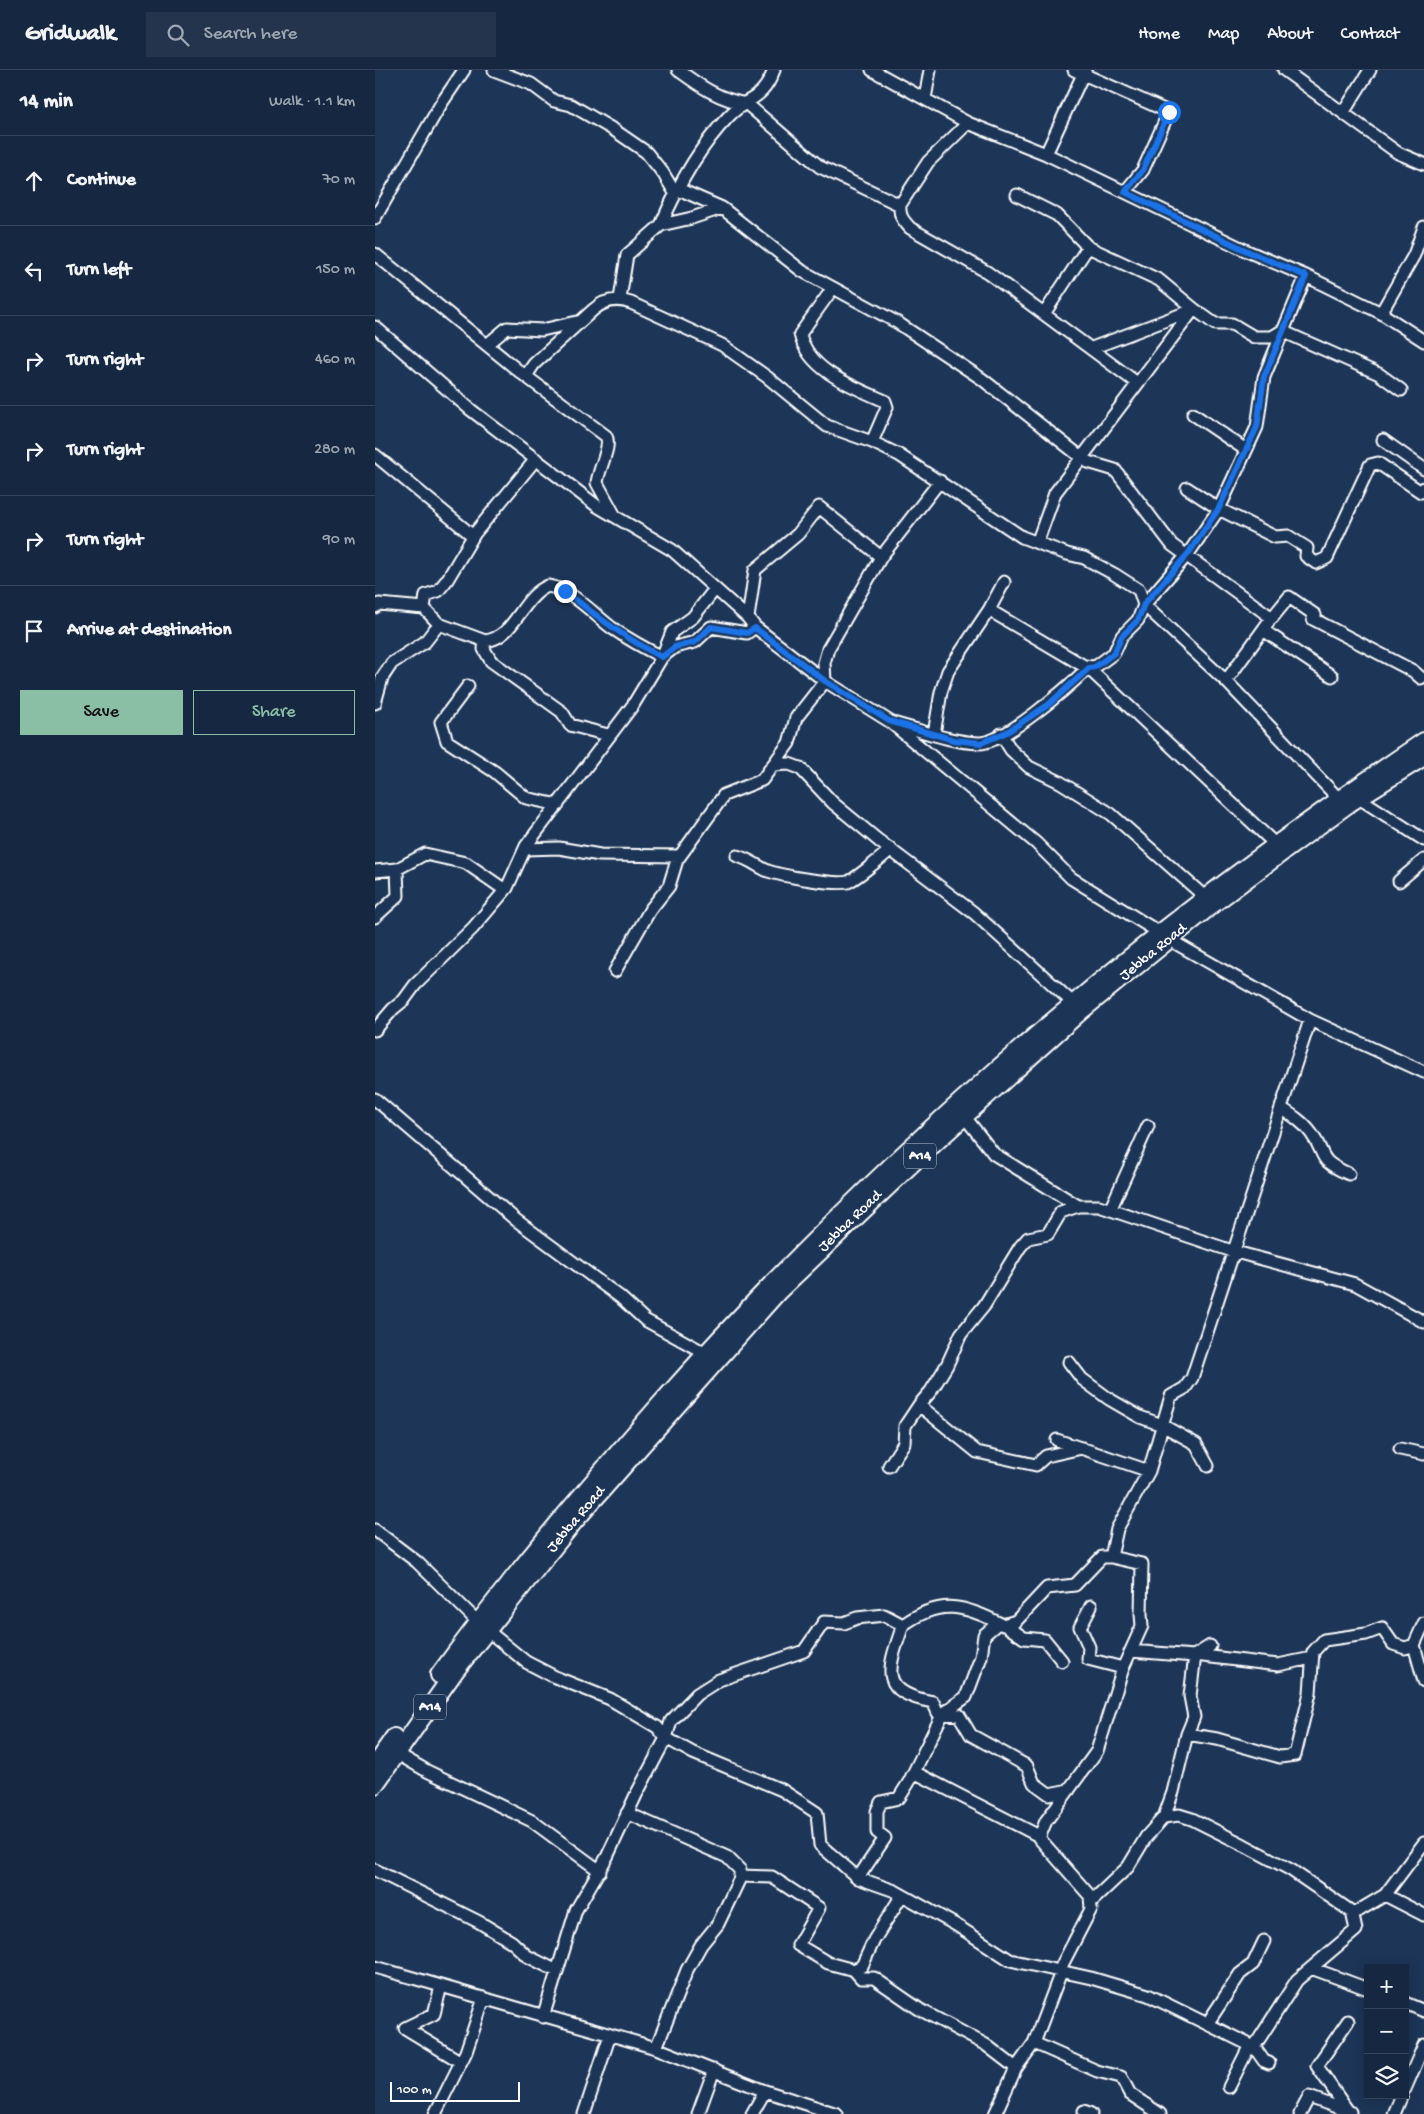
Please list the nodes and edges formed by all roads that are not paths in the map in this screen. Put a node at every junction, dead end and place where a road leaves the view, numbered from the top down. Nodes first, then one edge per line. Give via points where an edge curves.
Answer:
1 (464, 70) edge
2 (494, 70) edge
3 (678, 70) edge
4 (774, 70) edge
5 (872, 70) edge
6 (930, 70) edge
7 (1285, 70) edge
8 (1371, 70) edge
9 (1080, 71) edge
10 (925, 99) junction
11 (747, 104) junction
12 (1343, 113) junction
13 (968, 123) junction
14 (1046, 154) junction
15 (1424, 164) edge
16 (1125, 192) junction
17 (675, 193) junction
18 (1017, 196) dead end
19 (900, 205) junction
20 (722, 208) junction
21 (375, 218) edge
22 (661, 225) junction
23 (1424, 228) edge
24 (1089, 247) junction
25 (375, 254) edge
26 (1306, 276) junction
27 (833, 288) junction
28 (620, 300) junction
29 (1194, 310) junction
30 (1381, 313) junction
31 (1044, 314) junction
32 (581, 321) junction
33 (375, 327) edge
34 (1282, 331) junction
35 (1424, 341) edge
36 (488, 344) junction
37 (1092, 348) junction
38 (526, 376) junction
39 (1137, 383) junction
40 (1401, 390) dead end
41 (1193, 414) dead end
42 (1383, 440) dead end
43 (872, 442) junction
44 (1246, 450) junction
45 (375, 455) edge
46 (1081, 457) junction
47 (536, 458) junction
48 (1424, 469) edge
49 (940, 481) junction
50 (1187, 488) dead end
51 (1424, 488) edge
52 (1219, 508) junction
53 (616, 517) junction
54 (473, 536) junction
55 (1037, 543) junction
56 (1188, 554) junction
57 (881, 557) junction
58 (1004, 582) dead end
59 (715, 590) junction
60 (1144, 604) junction
61 (375, 607) edge
62 (424, 608) junction
63 (989, 610) junction
64 (1272, 618) junction
65 (751, 623) junction
66 (439, 624) junction
67 (1263, 630) junction
68 (485, 641) junction
69 (662, 657) junction
70 (1089, 668) junction
71 (1332, 676) dead end
72 (1421, 678) dead end
73 (825, 681) junction
74 (1226, 681) junction
75 (468, 686) dead end
76 (375, 703) edge
77 (889, 721) junction
78 (609, 734) junction
79 (934, 734) junction
80 (1001, 734) junction
81 (1424, 741) edge
82 (1424, 757) edge
83 (773, 765) junction
84 (1338, 798) junction
85 (1359, 798) junction
86 (558, 805) junction
87 (1424, 840) edge
88 (1275, 844) junction
89 (525, 849) junction
90 (891, 849) junction
91 (679, 856) junction
92 (737, 856) dead end
93 (1424, 860) edge
94 (397, 868) junction
95 (375, 870) edge
96 (1399, 881) dead end
97 (505, 890) junction
98 (1205, 897) junction
99 (375, 917) edge
100 (1165, 936) junction
101 (615, 971) dead end
102 (1073, 1003) junction
103 (1309, 1020) junction
104 (375, 1030) edge
105 (1424, 1072) edge
106 (375, 1099) edge
107 (1281, 1108) junction
108 (964, 1116) junction
109 (1148, 1126) dead end
110 (1349, 1174) dead end
111 (1078, 1206) junction
112 (1110, 1210) junction
113 (1232, 1251) junction
114 (1424, 1322) edge
115 (705, 1352) junction
116 (1069, 1362) dead end
117 (919, 1405) junction
118 (1162, 1425) junction
119 (1057, 1440) dead end
120 (1082, 1448) junction
121 (1400, 1449) dead end
122 (1424, 1454) edge
123 (889, 1466) dead end
124 (1208, 1466) dead end
125 (1149, 1471) junction
126 (375, 1530) edge
127 (1111, 1557) junction
128 (1091, 1606) dead end
129 (1424, 1623) edge
130 (1001, 1624) junction
131 (903, 1625) junction
132 (483, 1626) junction
133 (1414, 1645) junction
134 (1210, 1646) dead end
135 (1131, 1651) junction
136 (1195, 1655) junction
137 (1312, 1658) junction
138 (1062, 1660) dead end
139 (1123, 1668) junction
140 (1424, 1681) edge
141 (943, 1713) junction
142 (1187, 1734) junction
143 (666, 1738) junction
144 (396, 1754) junction
145 (375, 1764) edge
146 (914, 1772) junction
147 (375, 1785) edge
148 (1069, 1790) junction
149 (627, 1813) junction
150 (1164, 1817) junction
151 (1039, 1836) junction
152 (1424, 1843) edge
153 (375, 1870) edge
154 (600, 1871) junction
155 (740, 1876) junction
156 (858, 1878) junction
157 (902, 1895) junction
158 (1385, 1895) junction
159 (1091, 1902) junction
160 (1353, 1914) junction
161 (1424, 1916) edge
162 (1264, 1941) dead end
163 (375, 1966) edge
164 (858, 1968) junction
165 (1311, 1968) junction
166 (557, 1971) junction
167 (1061, 1972) junction
168 (441, 1986) junction
169 (1364, 1988) edge
170 (484, 1998) junction
171 (1409, 2005) edge
172 (1424, 2011) edge
173 (543, 2017) junction
174 (1348, 2020) dead end
175 (1207, 2024) junction
176 (610, 2035) junction
177 (1035, 2044) junction
178 (1424, 2045) edge
179 (1252, 2046) junction
180 (656, 2048) junction
181 (461, 2062) junction
182 (1269, 2063) dead end
183 (1016, 2068) junction
184 (714, 2070) junction
185 (1409, 2080) edge
186 (1229, 2087) dead end
187 (765, 2091) junction
188 (1400, 2099) edge
189 (1351, 2113) edge
190 (435, 2114) edge
191 (584, 2114) edge
192 (698, 2114) edge
193 (752, 2114) edge
194 (837, 2114) edge
195 (995, 2114) edge
196 (1160, 2114) edge
197 (1299, 2114) edge
198 (1394, 2114) edge

1 - 21 street
2 - 17 street via 531,84 554,101 571,105 614,130 646,152
3 - 11 street via 708,92 731,102
4 - 11 street via 761,94
5 - 10 street
6 - 10 street
7 - 12 street
8 - 12 street
9 - 14 street
9 - 16 street via 1169,112 1143,170
10 - 13 street
11 - 17 street via 730,115 692,164
11 - 19 street via 820,167
12 - 15 street via 1398,153
13 - 14 street
13 - 19 street via 928,162
14 - 16 street
16 - 26 street
17 - 20 street via 683,191
17 - 22 street
18 - 24 street via 1057,214
19 - 31 street via 902,220 910,228 966,258
20 - 22 street
20 - 27 street via 802,271
22 - 28 street via 627,255
23 - 30 street via 1414,256
24 - 29 street via 1159,280
24 - 31 street
25 - 36 street
26 - 30 street
26 - 34 street
27 - 43 street via 801,334 802,342 831,375 885,401 887,407
27 - 46 street via 898,323 982,379
28 - 32 street via 600,303
28 - 43 street via 722,345 827,426
29 - 34 street via 1215,324 1232,324 1254,337 1272,338
29 - 37 street
29 - 39 street
30 - 35 street
31 - 37 street
32 - 36 street via 542,330 507,328
32 - 38 street via 534,364
33 - 47 street via 471,410
34 - 40 street via 1379,374
34 - 44 street via 1264,377 1257,427
36 - 38 street
37 - 39 street
38 - 53 street via 609,440 597,484
39 - 46 street
41 - 44 street
42 - 48 street
43 - 49 street
44 - 52 street
45 - 54 street
46 - 55 street via 1055,493
46 - 56 street via 1115,470 1173,545
47 - 53 street
47 - 54 street
49 - 55 street via 1004,526
49 - 57 street
50 - 52 street
51 - 52 street via 1421,492 1378,463 1370,465 1327,558 1316,563 1306,556 1307,548 1288,536 1275,537
52 - 56 street
53 - 59 street via 672,550
54 - 62 street via 447,580 438,591 426,595
55 - 60 street via 1084,558 1115,574 1139,590
56 - 60 street
56 - 64 street
57 - 65 street via 819,507 798,534 755,570
57 - 73 street via 828,649 823,668
58 - 63 street
59 - 65 street
59 - 69 street via 693,617 672,632
60 - 70 street via 1138,620 1122,636 1114,653
60 - 74 street
61 - 62 street via 379,604
62 - 66 street
63 - 70 street
63 - 79 street via 948,671
64 - 67 street
64 - 72 street via 1289,597 1315,615 1313,619
65 - 69 street via 747,633 711,627 695,642 675,647
65 - 73 street
66 - 68 street
66 - 76 street via 425,642 392,663 382,678
67 - 71 street
67 - 74 street
68 - 69 street via 492,641 504,633 534,595 548,586 565,591 612,628
68 - 78 street via 483,649 491,661 562,712 570,725
69 - 78 street via 633,705
70 - 80 street via 1048,705
70 - 88 street
73 - 77 street
73 - 83 street via 796,718 789,743
74 - 84 street
75 - 86 street via 441,722 447,741 495,772 527,798
77 - 79 street
77 - 100 street via 1037,843 1071,878
78 - 86 street
79 - 80 street via 981,743
80 - 98 street via 1011,750 1029,767 1111,814
81 - 84 highway
82 - 85 highway, Jebba Road / A14
83 - 90 street via 789,764 799,768 833,803
83 - 91 street via 762,780 723,795
84 - 88 highway
85 - 87 street
85 - 100 highway, Jebba Road / A14
86 - 89 street
88 - 98 highway
89 - 91 street via 559,848 600,855
89 - 97 street
90 - 92 street via 849,882 786,876
90 - 102 street via 974,913
91 - 101 street via 669,886 650,910
93 - 96 street
94 - 95 street
94 - 97 street via 425,854 466,863
94 - 99 street via 398,896
97 - 104 street
98 - 100 highway
100 - 102 highway
100 - 103 street
100 - 108 highway, Jebba Road / A14
102 - 115 highway via 865,1191 768,1285
103 - 105 street
103 - 107 street
106 - 115 street via 531,1232 620,1297 645,1320
107 - 110 street via 1312,1134 1323,1158
107 - 113 street
108 - 111 street via 994,1154
108 - 132 highway, Jebba Road / A14 via 779,1292
109 - 112 street
111 - 112 street via 1099,1206
111 - 117 street via 1061,1212 1048,1234 1028,1238 1020,1247 984,1306 961,1334 947,1365
112 - 113 street
113 - 114 street via 1355,1284
113 - 118 street via 1192,1378 1185,1388 1171,1396
115 - 132 highway via 542,1539
116 - 118 street via 1082,1379 1109,1399 1140,1417
117 - 120 street via 977,1452 1036,1465 1046,1456
117 - 123 street via 905,1426 904,1443
118 - 124 street via 1196,1444
118 - 125 street
119 - 120 street
120 - 125 street
121 - 122 street
125 - 127 street via 1117,1528
126 - 132 street via 417,1562
127 - 130 street via 1102,1557 1075,1586 1047,1588 1015,1621
127 - 135 street via 1143,1564 1142,1626
128 - 139 street via 1080,1627 1089,1647 1088,1658
129 - 133 street
130 - 131 street via 979,1612 943,1607 927,1609
130 - 138 street via 1024,1638 1045,1640
130 - 141 street via 984,1635 981,1657 966,1697
131 - 141 street via 890,1675 893,1685 933,1702 938,1713
131 - 143 street via 885,1615 844,1623 824,1622 804,1651 719,1680 697,1694 671,1721
132 - 143 street via 526,1662 610,1699 657,1727
132 - 144 highway, Jebba Road / A14
132 - 145 highway
133 - 137 street via 1405,1648 1393,1644 1381,1628 1366,1634 1324,1640
133 - 140 street
134 - 136 street
135 - 136 street
135 - 139 street
136 - 137 street via 1278,1665
136 - 142 street via 1191,1696 1194,1717
137 - 142 street via 1310,1693 1295,1755 1280,1757
139 - 148 street via 1097,1751
141 - 146 street
141 - 148 street via 959,1714 971,1735 1027,1766 1034,1783 1049,1794
142 - 150 street
143 - 149 street
143 - 156 street via 693,1753 782,1790 817,1813 820,1845
144 - 147 highway, Jebba Road / A14
144 - 154 street via 533,1821
146 - 151 street
146 - 156 street via 899,1798 881,1802 877,1811 877,1832 885,1838
148 - 151 street
149 - 154 street
149 - 155 street via 727,1857 740,1870
150 - 159 street via 1146,1837 1128,1867
150 - 160 street via 1179,1815 1192,1819 1244,1845 1291,1870
151 - 159 street via 1090,1896
152 - 158 street
153 - 166 street via 479,1922 512,1942 527,1956
154 - 166 street via 577,1910
155 - 164 street via 772,1877 819,1908 798,1945 828,1963
155 - 180 street via 718,1924 687,1970
156 - 157 street
157 - 164 street
157 - 167 street via 1010,1960
158 - 160 street
158 - 161 street
159 - 167 street via 1091,1909
160 - 165 street via 1356,1930
162 - 175 street via 1253,1964 1240,1974
163 - 168 street
164 - 183 street via 861,1978 874,1978 919,2009 986,2045
165 - 169 street
165 - 179 street via 1281,2001
166 - 173 street
167 - 175 street via 1148,1996
167 - 177 street
168 - 170 street
168 - 181 street via 434,2014 405,2028
170 - 173 street
170 - 181 street
171 - 172 street
173 - 176 street
174 - 189 street via 1317,2066
175 - 179 street
176 - 180 street
176 - 191 street
177 - 183 street
177 - 196 street via 1097,2071 1121,2077 1130,2094
178 - 185 street
179 - 182 street
179 - 186 street
180 - 184 street
181 - 190 street
183 - 195 street
184 - 187 street
184 - 192 street
187 - 193 street
187 - 194 street
188 - 198 street
189 - 197 street via 1309,2097

